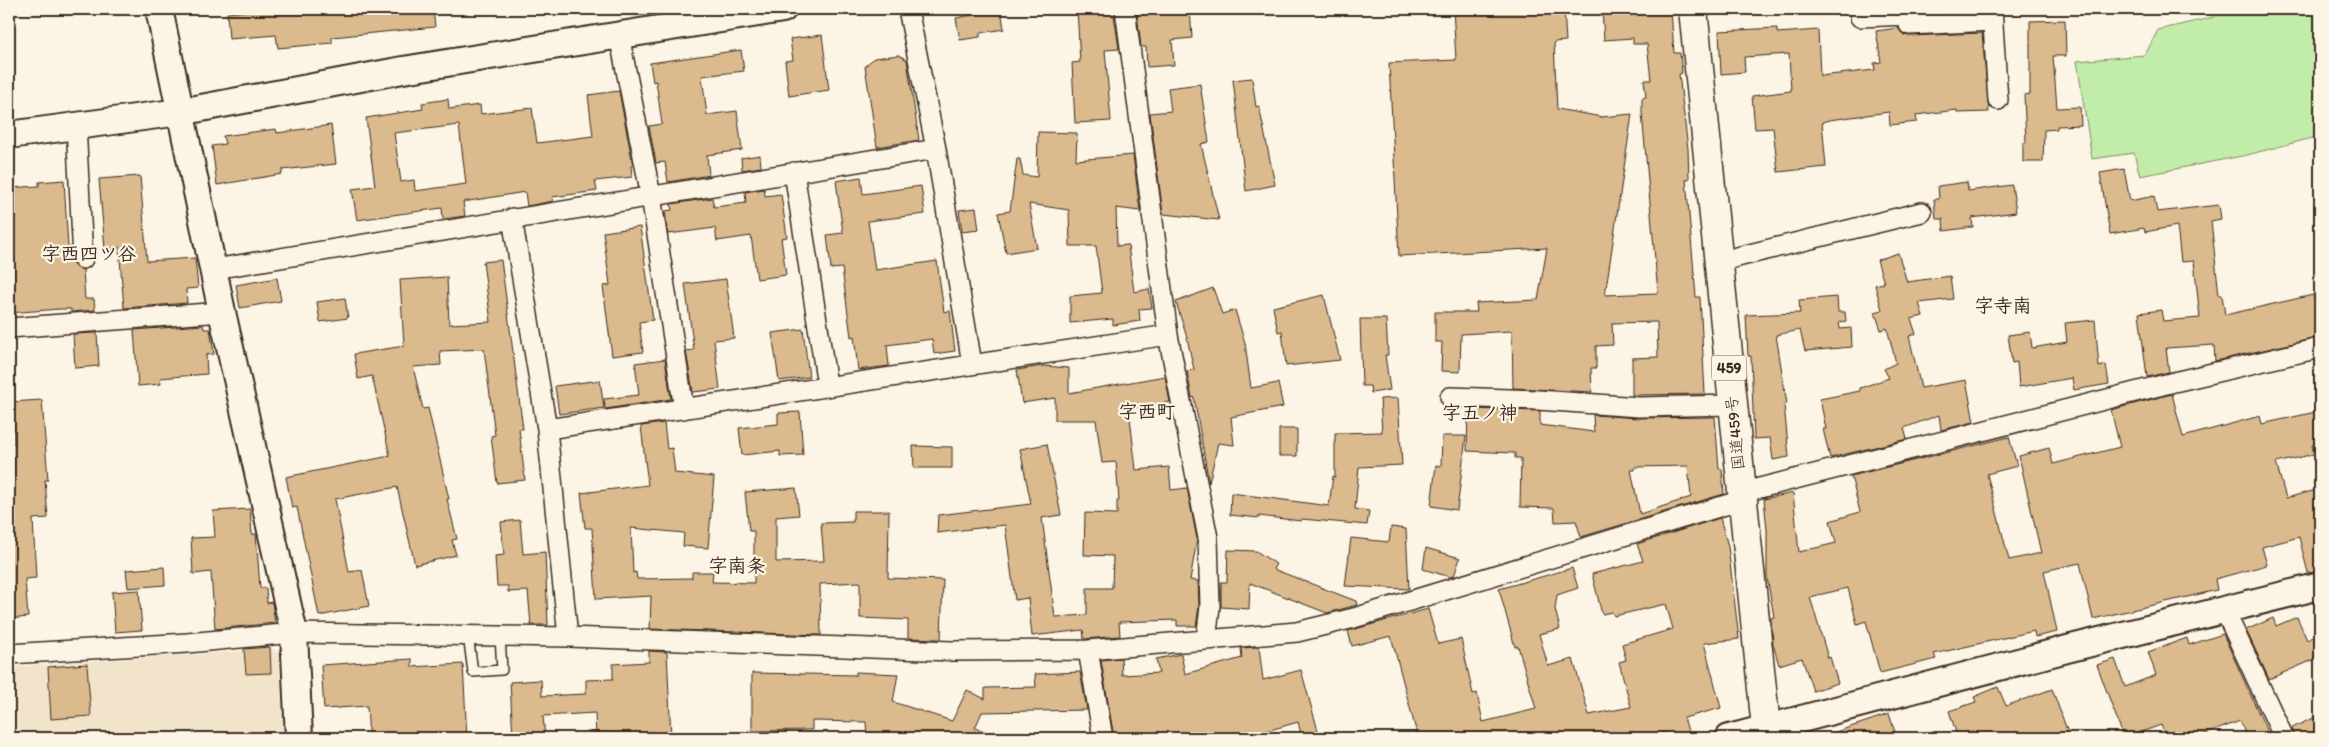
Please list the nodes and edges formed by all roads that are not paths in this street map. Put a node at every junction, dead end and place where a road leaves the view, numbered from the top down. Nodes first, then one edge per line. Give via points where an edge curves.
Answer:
1 (159, 9) edge
2 (783, 9) edge
3 (908, 9) edge
4 (1125, 9) edge
5 (1693, 9) edge
6 (1860, 9) edge
7 (1908, 12) edge
8 (1992, 15) edge
9 (619, 35) junction
10 (1998, 100) dead end
11 (180, 112) junction
12 (76, 125) junction
13 (9, 135) edge
14 (936, 149) junction
15 (794, 172) junction
16 (651, 196) junction
17 (1922, 212) dead end
18 (512, 218) junction
19 (83, 259) dead end
20 (1725, 260) dead end
21 (214, 269) junction
22 (222, 312) junction
23 (9, 328) edge
24 (1168, 335) junction
25 (2320, 348) edge
26 (972, 364) junction
27 (827, 385) junction
28 (1450, 397) dead end
29 (1732, 405) junction
30 (684, 409) junction
31 (546, 429) junction
32 (1742, 500) junction
33 (2320, 586) edge
34 (2224, 609) junction
35 (294, 633) junction
36 (468, 635) junction
37 (500, 636) junction
38 (568, 637) junction
39 (1206, 640) junction
40 (1088, 650) junction
41 (9, 654) edge
42 (1766, 733) edge
43 (299, 738) edge
44 (1102, 738) edge
45 (1728, 738) edge
46 (2284, 738) edge

1 - 11 street
2 - 9 street
3 - 14 street
4 - 24 street
5 - 29 highway, 国道459号 / 459
6 - 7 street via 1860,16
7 - 8 street via 1909,25
8 - 10 street
9 - 11 street via 403,70
9 - 16 street
11 - 12 street
11 - 21 street
12 - 13 street
12 - 19 street
14 - 15 street
14 - 26 street
15 - 16 street
15 - 27 street
16 - 18 street
16 - 30 street
17 - 20 street
18 - 21 street
18 - 31 street
21 - 22 street
22 - 23 street
22 - 35 street
24 - 26 street
24 - 39 street via 1208,538 1210,607
25 - 32 street via 1752,490
26 - 27 street
27 - 30 street
28 - 29 street via 1638,407
29 - 32 highway, 国道459号 / 459
30 - 31 street
31 - 38 street
32 - 39 street via 1354,618 1297,632
32 - 42 highway, 国道459号 / 459
33 - 34 street
34 - 42 street
34 - 46 street
35 - 36 street
35 - 41 street
35 - 43 street
36 - 37 street
36 - 37 lane via 473,672 502,670
37 - 38 street
38 - 40 street via 952,651
39 - 40 street
40 - 44 street
42 - 45 street

